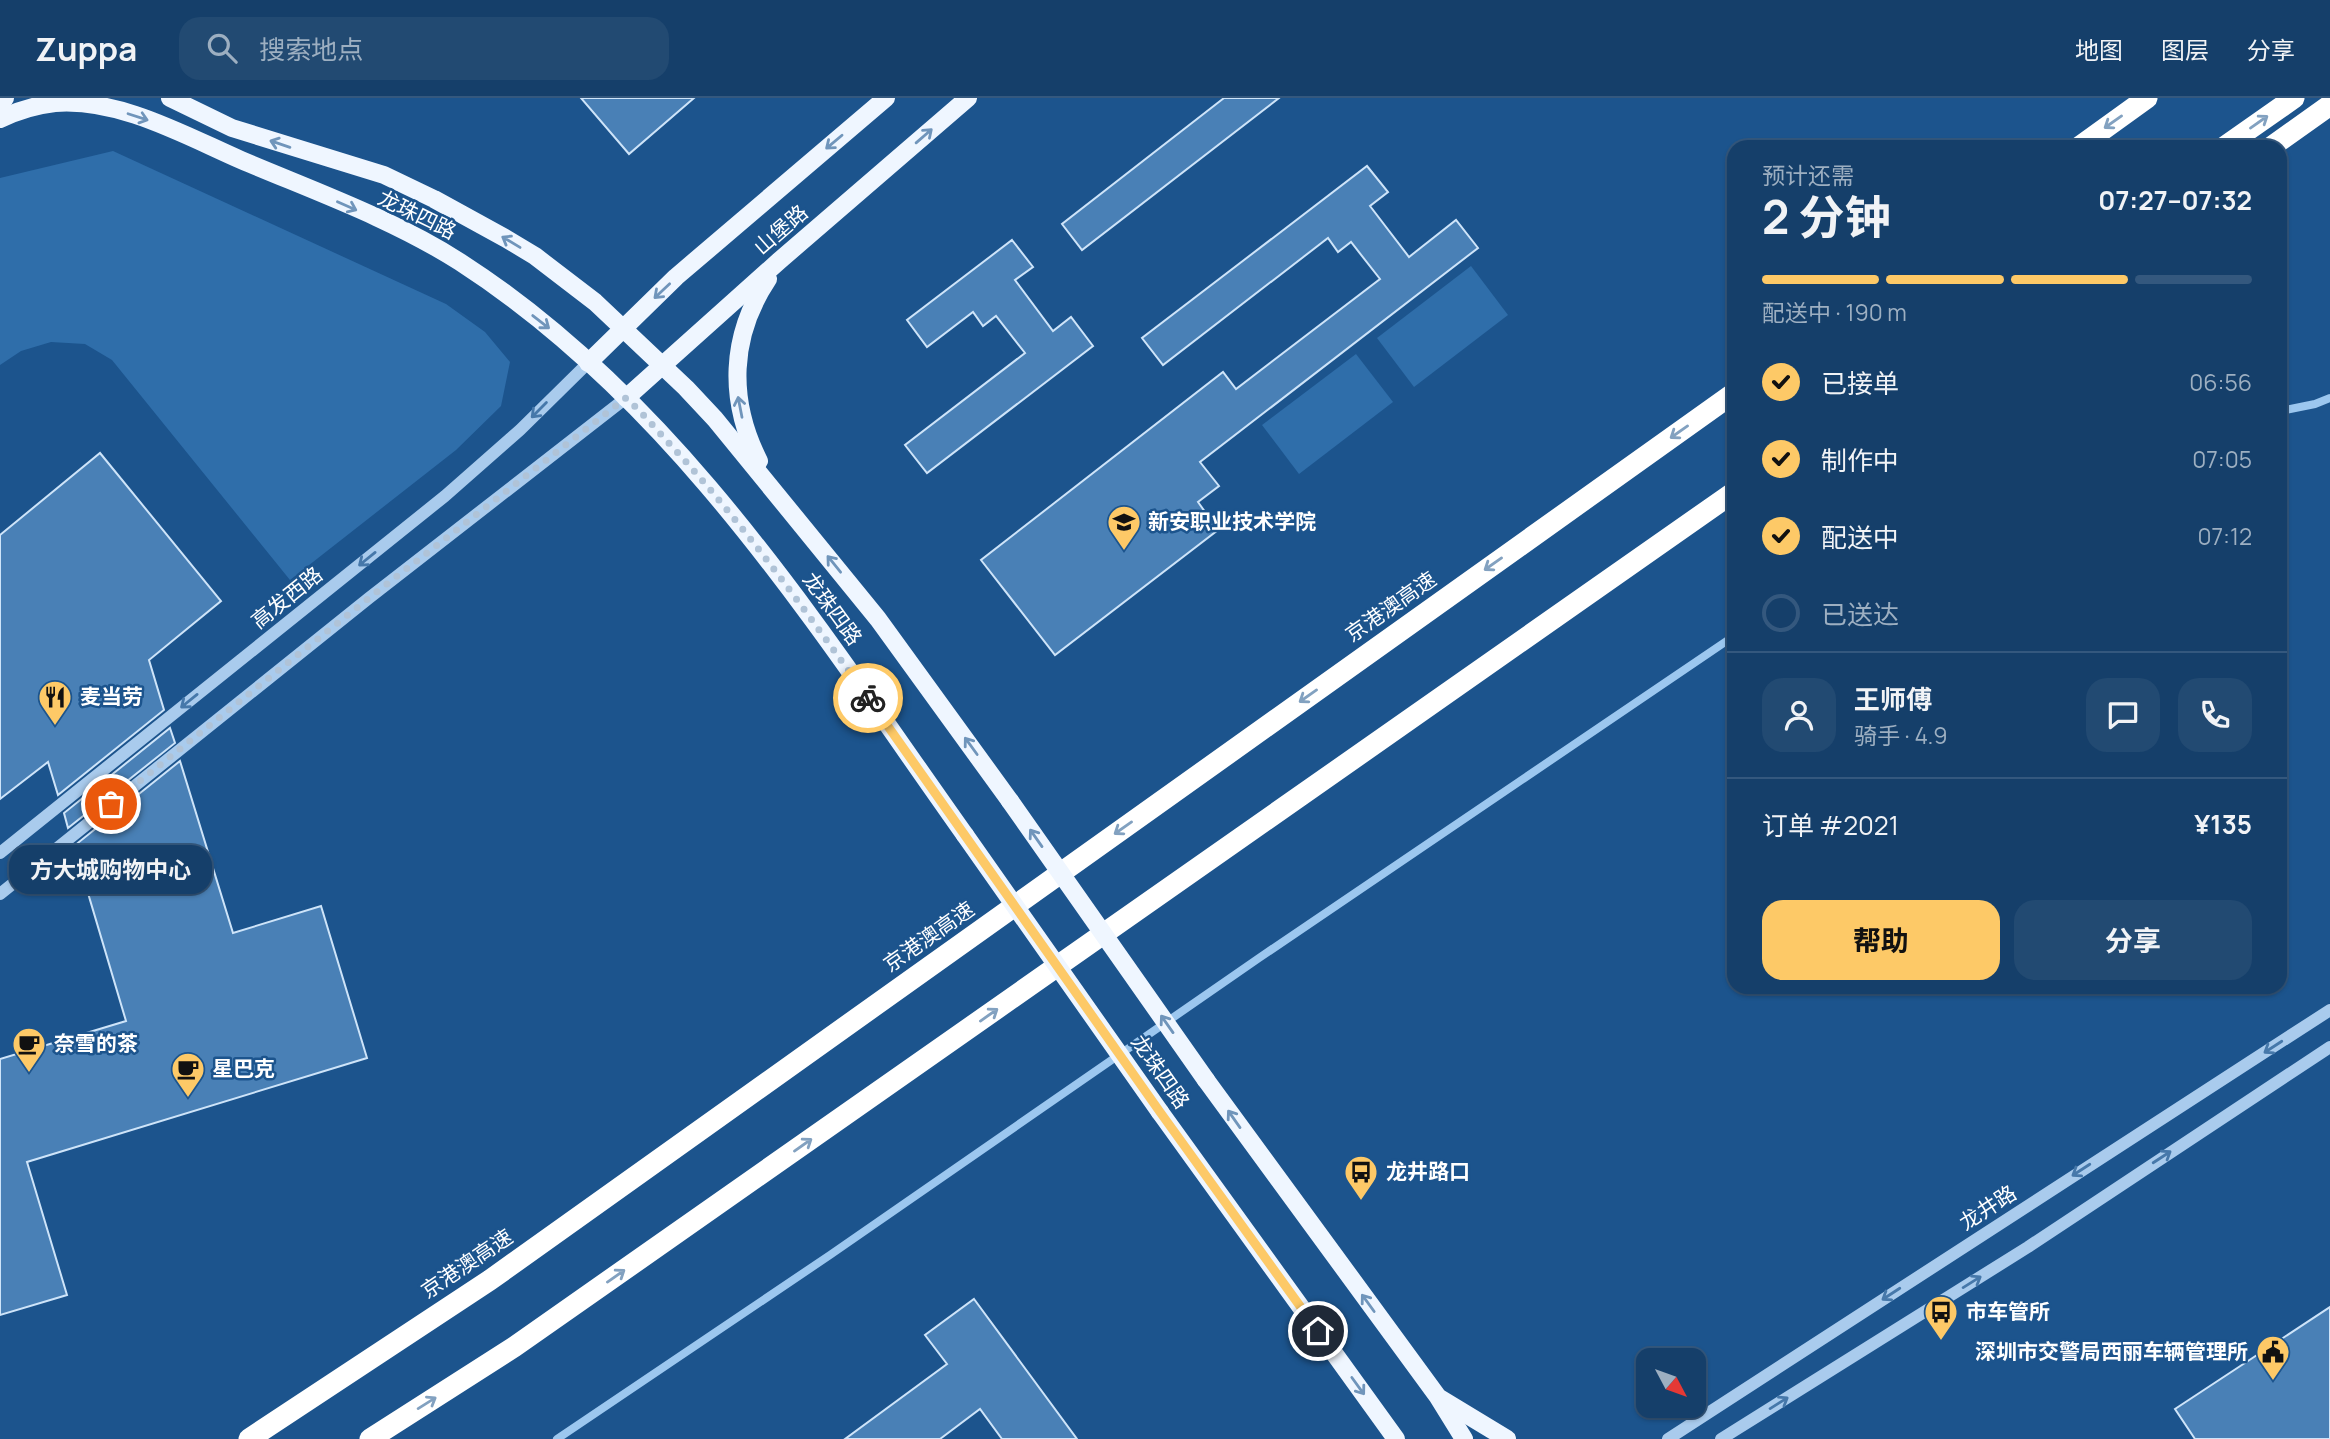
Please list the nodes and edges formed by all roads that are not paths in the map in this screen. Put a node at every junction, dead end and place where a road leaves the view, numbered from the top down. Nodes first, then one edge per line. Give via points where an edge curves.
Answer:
1 (5, 98) edge
2 (170, 98) edge
3 (886, 98) edge
4 (968, 98) edge
5 (2147, 98) edge
6 (2294, 98) edge
7 (0, 105) edge
8 (2330, 105) edge
9 (0, 119) edge
10 (2089, 140) edge
11 (2234, 140) edge
12 (2281, 140) edge
13 (779, 261) junction
14 (623, 328) junction
15 (588, 363) junction
16 (663, 366) junction
17 (626, 398) junction
18 (1727, 398) edge
19 (775, 492) junction
20 (1727, 497) edge
21 (0, 853) edge
22 (0, 894) edge
23 (2330, 1010) edge
24 (2330, 1047) edge
25 (1438, 1397) junction
26 (249, 1439) edge
27 (370, 1439) edge
28 (1394, 1439) edge
29 (1464, 1439) edge
30 (1507, 1439) edge
31 (1668, 1439) edge
32 (1721, 1439) edge

1 - 7 main road
14 -> 2 main road, 龙珠四路 via 534,256 434,199 384,175 232,128
3 -> 14 main road, 山堡路 via 676,277
13 -> 4 main road, 山堡路
5 -> 10 highway
11 -> 6 highway
8 - 12 highway
9 -> 15 main road, 龙珠四路 via 69,103 144,118 426,242 489,281
13 - 16 main road, 山堡路
19 -> 13 main road via 747,438 738,403 737,368 745,327
14 - 15 main road, 山堡路
14 - 16 main road, 龙珠四路
15 - 17 main road, 龙珠四路
15 -> 21 street, 高发西路 via 445,496
16 - 17 main road, 山堡路
16 - 19 main road, 龙珠四路 via 706,408
17 - 22 street
17 -> 28 main road, 龙珠四路, bridge via 719,499 790,587
18 -> 26 highway, 京港澳高速 via 490,1280
25 -> 19 main road, 龙珠四路, bridge via 878,619
27 -> 20 highway via 514,1348
23 -> 31 street, 龙井路
32 -> 24 street via 2028,1247
25 - 29 main road, 龙珠四路
25 - 30 main road

